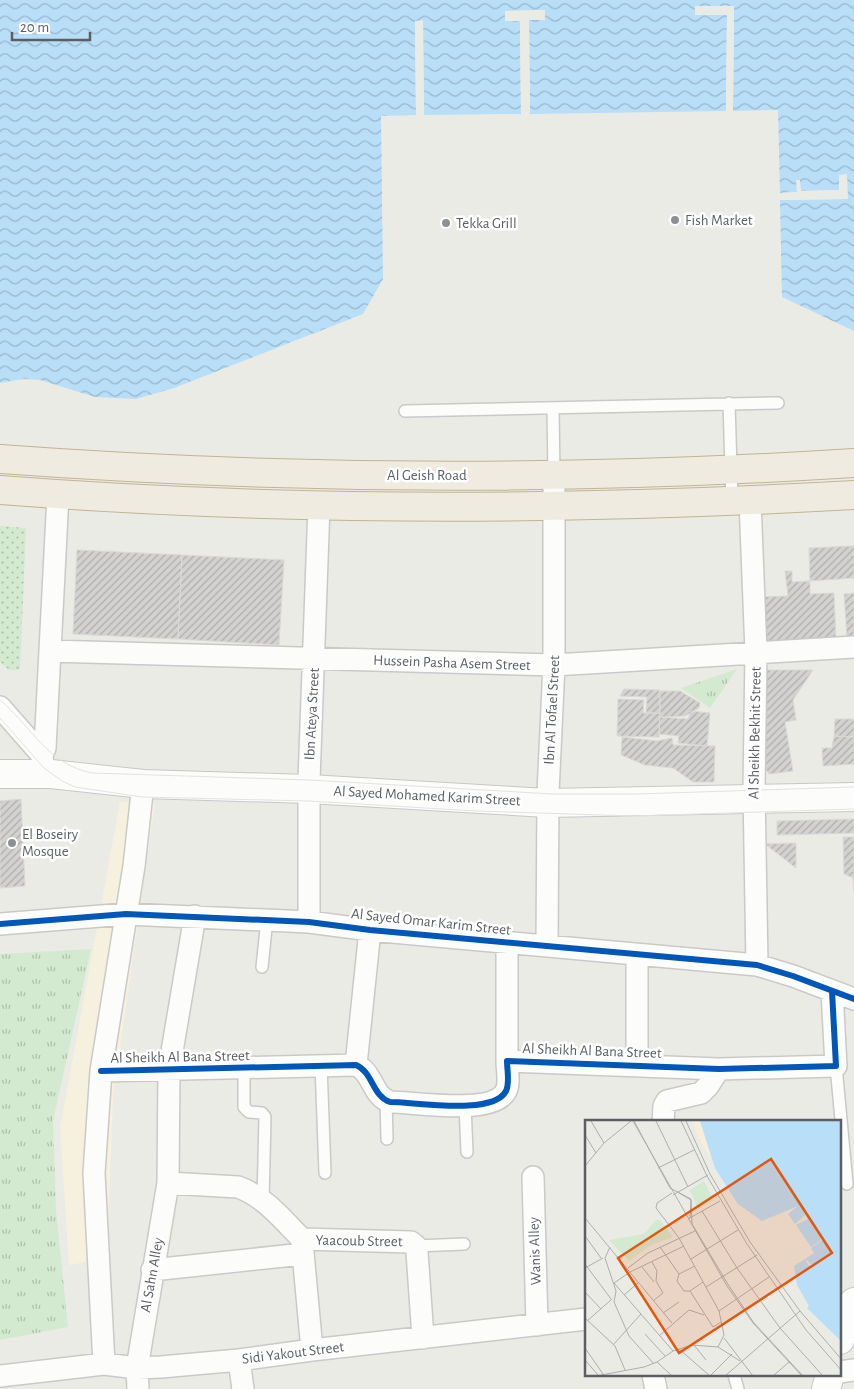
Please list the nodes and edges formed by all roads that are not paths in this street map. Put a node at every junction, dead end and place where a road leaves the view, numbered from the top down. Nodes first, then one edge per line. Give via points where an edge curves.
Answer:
1 (778, 402) dead end
2 (729, 404) junction
3 (553, 408) junction
4 (405, 411) dead end
5 (0, 459) edge
6 (854, 463) edge
7 (732, 471) junction
8 (554, 475) junction
9 (0, 490) edge
10 (58, 495) junction
11 (854, 495) edge
12 (741, 501) junction
13 (319, 506) junction
14 (554, 507) junction
15 (854, 647) edge
16 (50, 651) junction
17 (756, 652) junction
18 (314, 659) junction
19 (554, 665) junction
20 (0, 707) edge
21 (43, 765) junction
22 (0, 774) edge
23 (143, 784) junction
24 (309, 789) junction
25 (854, 797) edge
26 (754, 798) junction
27 (548, 803) junction
28 (126, 914) junction
29 (195, 916) junction
30 (267, 919) junction
31 (308, 922) junction
32 (0, 924) edge
33 (370, 930) junction
34 (507, 943) junction
35 (547, 945) junction
36 (637, 956) junction
37 (757, 965) junction
38 (262, 967) dead end
39 (832, 991) junction
40 (854, 999) edge
41 (507, 1061) junction
42 (321, 1065) junction
43 (356, 1065) junction
44 (637, 1066) junction
45 (836, 1066) junction
46 (244, 1068) junction
47 (719, 1068) junction
48 (168, 1069) junction
49 (101, 1071) junction
50 (386, 1100) junction
51 (465, 1105) junction
52 (663, 1120) edge
53 (840, 1120) edge
54 (842, 1139) edge
55 (387, 1140) dead end
56 (467, 1152) dead end
57 (325, 1173) dead end
58 (533, 1177) dead end
59 (168, 1183) junction
60 (848, 1184) dead end
61 (263, 1201) junction
62 (464, 1244) dead end
63 (416, 1246) junction
64 (302, 1247) junction
65 (152, 1270) junction
66 (854, 1302) edge
67 (585, 1319) edge
68 (537, 1325) junction
69 (842, 1335) edge
70 (423, 1338) junction
71 (312, 1350) junction
72 (239, 1360) junction
73 (104, 1364) junction
74 (137, 1368) junction
75 (0, 1376) edge
76 (653, 1376) edge
77 (734, 1376) edge
78 (830, 1376) edge
79 (138, 1389) edge
80 (243, 1389) edge
81 (656, 1389) edge
82 (738, 1389) edge
83 (826, 1389) edge

1 - 2 lane
2 - 3 lane
2 - 7 lane
3 - 4 lane
3 - 8 lane
5 - 8 highway, Al Geish Road via 317,474
6 - 7 highway, Al Geish Road
7 - 8 highway, Al Geish Road
7 - 12 lane
8 - 14 street, Ibn Al Tofael Street
9 - 10 highway
10 - 13 highway
10 - 16 street
11 - 12 highway
12 - 14 highway
12 - 17 street, Al Sheikh Bekhit Street
13 - 14 highway
13 - 18 street, Ibn Ateya Street
14 - 19 street, Ibn Al Tofael Street
15 - 17 street, Hussein Pasha Asem Street
16 - 18 street, Hussein Pasha Asem Street
16 - 21 street
17 - 19 street, Hussein Pasha Asem Street
17 - 26 street, Al Sheikh Bekhit Street
18 - 19 street, Hussein Pasha Asem Street
18 - 24 street, Ibn Ateya Street
19 - 27 street, Ibn Al Tofael Street
20 - 21 street
21 - 22 main road, Al Sayed Mohamed Karim Street
21 - 23 main road, Al Sayed Mohamed Karim Street
23 - 24 main road, Al Sayed Mohamed Karim Street
23 - 28 street
24 - 27 main road, Al Sayed Mohamed Karim Street
24 - 31 street, Ibn Ateya Street
25 - 26 main road, Al Sayed Mohamed Karim Street
26 - 27 main road, Al Sayed Mohamed Karim Street
26 - 37 street, Al Sheikh Bekhit Street
27 - 35 street, Ibn Al Tofael Street
28 - 29 street, Al Sayed Omar Karim Street
28 - 32 street, Al Sayed Omar Karim Street
28 - 49 street
29 - 30 street, Al Sayed Omar Karim Street
29 - 48 street, Al Sahn Alley
30 - 31 street, Al Sayed Omar Karim Street
30 - 38 lane
31 - 33 street, Al Sayed Omar Karim Street
33 - 34 street, Al Sayed Omar Karim Street
33 - 43 street
34 - 35 street, Al Sayed Omar Karim Street
34 - 41 street
35 - 36 street, Al Sayed Omar Karim Street
36 - 37 street, Al Sayed Omar Karim Street
36 - 44 street
37 - 39 street, Al Sayed Omar Karim Street
39 - 40 street, Al Sayed Omar Karim Street
39 - 45 street
41 - 44 street, Al Sheikh Al Bana Street
41 - 51 street, Al Sheikh Al Bana Street via 508,1086 505,1094 491,1103
42 - 43 street, Al Sheikh Al Bana Street
42 - 46 street, Al Sheikh Al Bana Street
42 - 57 lane
43 - 50 street via 364,1069 378,1095
44 - 47 street, Al Sheikh Al Bana Street
45 - 47 street, Al Sheikh Al Bana Street
45 - 53 lane
46 - 48 street, Al Sheikh Al Bana Street
46 - 61 lane via 244,1107 265,1117
47 - 52 street via 701,1093 667,1101
48 - 49 street, Al Sheikh Al Bana Street
48 - 59 street, Al Sahn Alley
49 - 73 street via 94,1173
50 - 51 street, Al Sheikh Al Bana Street
50 - 55 lane
51 - 56 lane
54 - 60 lane
58 - 68 street, Wanis Alley
59 - 61 street, Yaacoub Street via 238,1186
59 - 65 street, Al Sahn Alley
61 - 64 street, Yaacoub Street
62 - 63 lane
63 - 64 street, Yaacoub Street via 408,1241
63 - 70 street, Yaacoub Street
64 - 65 street
64 - 71 street
65 - 74 street, Al Sahn Alley
66 - 69 main road
67 - 68 street, Sidi Yakout Street
68 - 70 street, Sidi Yakout Street
70 - 71 street, Sidi Yakout Street
71 - 72 street, Sidi Yakout Street
72 - 74 street, Sidi Yakout Street
72 - 80 street
73 - 74 street, Sidi Yakout Street
73 - 75 street, Sidi Yakout Street
74 - 79 street, Al Sahn Alley
76 - 81 street
77 - 82 lane
78 - 83 main road

